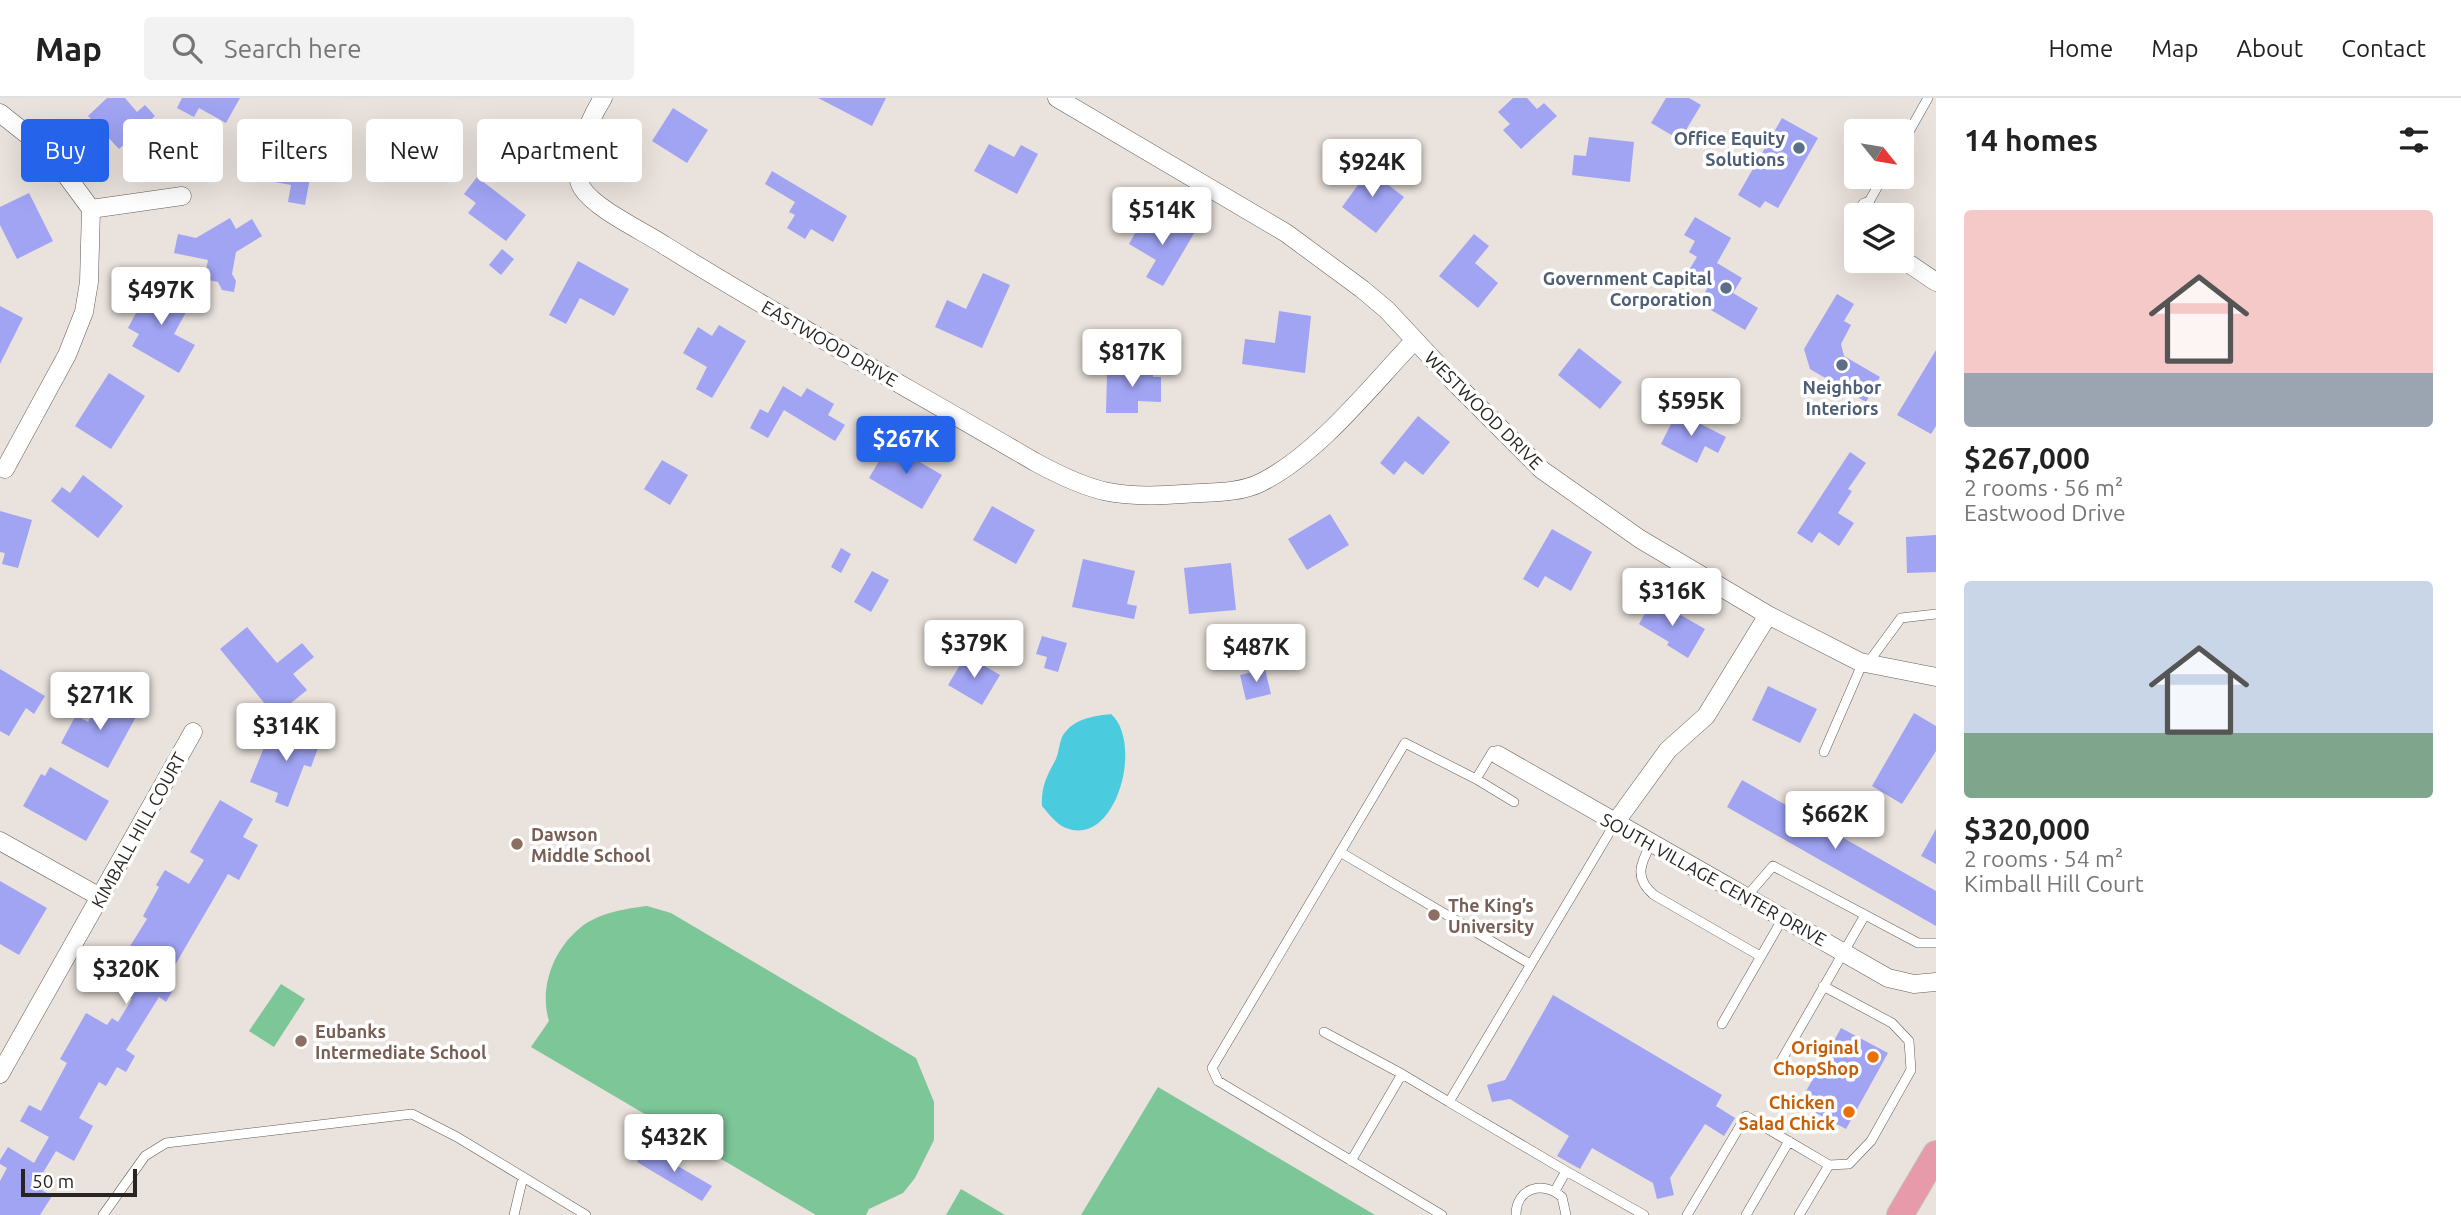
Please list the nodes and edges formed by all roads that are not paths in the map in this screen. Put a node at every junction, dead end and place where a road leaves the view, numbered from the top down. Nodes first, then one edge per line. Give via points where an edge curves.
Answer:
1 (603, 98) edge
2 (1057, 98) edge
3 (1928, 98) edge
4 (0, 113) edge
5 (1914, 123) edge
6 (182, 196) dead end
7 (91, 209) junction
8 (1914, 268) edge
9 (1936, 282) edge
10 (1415, 340) junction
11 (5, 469) dead end
12 (1936, 614) edge
13 (1768, 615) junction
14 (1865, 663) junction
15 (1936, 677) edge
16 (193, 732) dead end
17 (1824, 752) dead end
18 (1498, 755) joint
19 (1476, 779) junction
20 (1514, 802) dead end
21 (1615, 823) junction
22 (0, 841) edge
23 (1651, 844) junction
24 (1340, 852) junction
25 (1747, 896) junction
26 (100, 897) junction
27 (1865, 915) junction
28 (1784, 916) junction
29 (1936, 943) edge
30 (1845, 952) junction
31 (1760, 956) junction
32 (1530, 964) junction
33 (1936, 982) edge
34 (1823, 986) junction
35 (1722, 1024) dead end
36 (1324, 1032) dead end
37 (1777, 1068) dead end
38 (0, 1074) edge
39 (1402, 1074) junction
40 (1449, 1102) junction
41 (1790, 1141) junction
42 (1936, 1154) edge
43 (1351, 1161) junction
44 (1829, 1165) junction
45 (1566, 1171) junction
46 (523, 1177) junction
47 (1555, 1191) junction
48 (514, 1212) edge
49 (103, 1215) edge
50 (524, 1215) edge
51 (586, 1215) edge
52 (1442, 1215) edge
53 (1516, 1215) edge
54 (1566, 1215) edge
55 (1644, 1215) edge
56 (1687, 1215) edge
57 (1746, 1215) edge
58 (1799, 1215) edge
59 (1900, 1215) edge

1 - 10 street, EASTWOOD DRIVE via 583,142 579,166 580,183 597,203 1035,462 1104,493 1141,498 1236,491 1261,483 1327,431
2 - 10 street, WESTWOOD DRIVE via 1286,233 1362,289
3 - 5 lane
4 - 7 street via 49,152
6 - 7 street
7 - 11 street via 84,312 67,355
8 - 9 street
10 - 13 street, WESTWOOD DRIVE via 1542,470 1640,539
12 - 14 lane via 1901,618
13 - 14 street, WESTWOOD DRIVE
13 - 21 street via 1706,716 1668,750
14 - 15 street, WESTWOOD DRIVE
14 - 17 lane
16 - 26 street, KIMBALL HILL COURT
18 - 19 lane via 1493,751
18 - 21 street, SOUTH VILLAGE CENTER DRIVE
19 - 20 lane
19 - 24 lane via 1405,743
21 - 23 street, SOUTH VILLAGE CENTER DRIVE
21 - 32 lane
22 - 26 street
23 - 25 street, SOUTH VILLAGE CENTER DRIVE
23 - 31 lane via 1639,867 1642,885
24 - 32 lane
24 - 43 lane via 1212,1068 1218,1081
25 - 27 lane via 1773,866
25 - 28 street, SOUTH VILLAGE CENTER DRIVE
26 - 38 street, KIMBALL HILL COURT
27 - 29 lane via 1918,943
27 - 30 lane
28 - 30 street, SOUTH VILLAGE CENTER DRIVE
28 - 31 lane
30 - 33 street, SOUTH VILLAGE CENTER DRIVE via 1888,978 1914,985
30 - 34 lane
31 - 35 lane
32 - 40 lane
34 - 37 lane
34 - 44 lane via 1892,1023 1909,1041 1911,1070 1871,1141 1849,1164
36 - 39 lane
39 - 40 lane
39 - 43 lane
40 - 45 lane
41 - 44 lane
41 - 56 lane via 1746,1116
41 - 57 lane
42 - 59 main road
43 - 52 lane
44 - 58 lane
45 - 47 lane
45 - 55 lane
46 - 48 lane
46 - 49 lane via 412,1114 166,1143 145,1156
46 - 51 lane
47 - 53 lane via 1531,1189 1519,1200
47 - 54 lane via 1565,1204
48 - 50 lane

